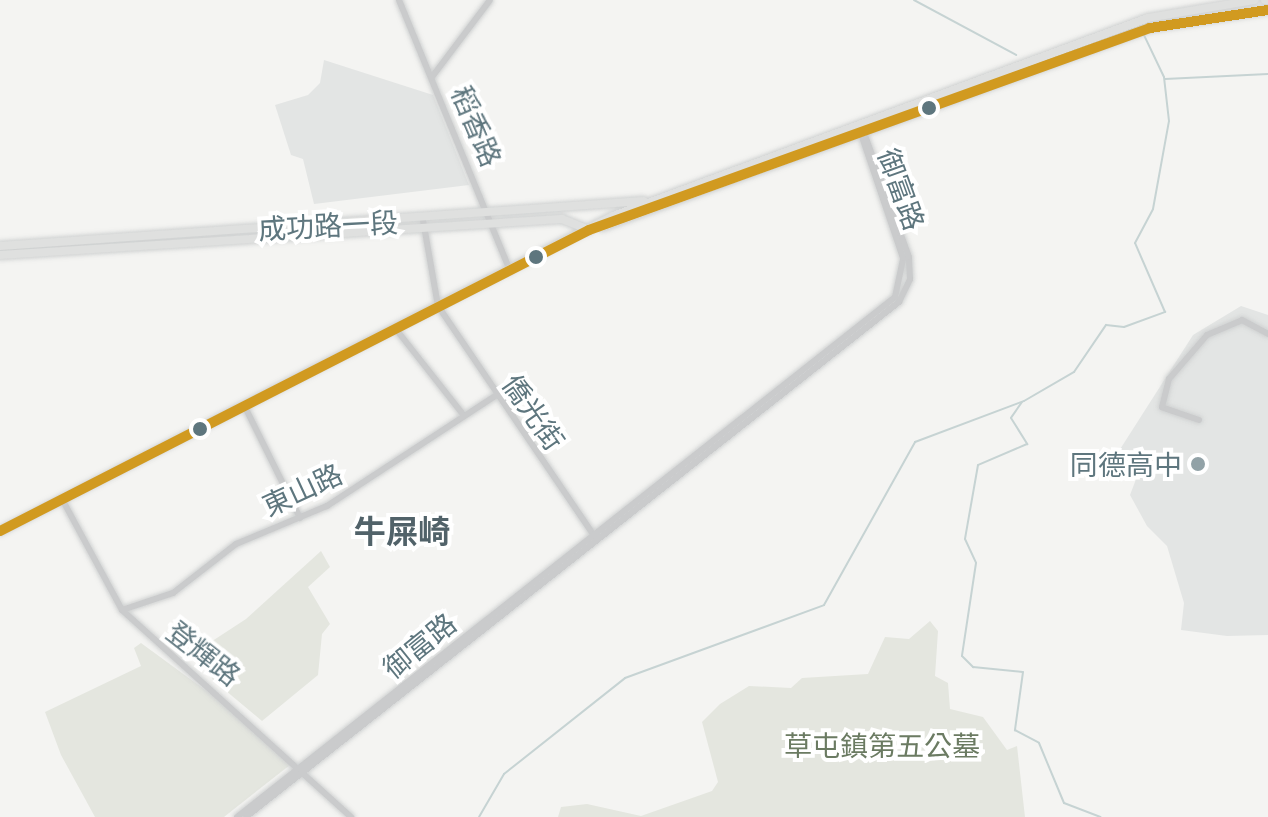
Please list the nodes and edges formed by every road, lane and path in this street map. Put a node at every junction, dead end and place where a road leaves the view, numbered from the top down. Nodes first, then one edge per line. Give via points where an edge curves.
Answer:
1 (399, 0) edge
2 (490, 0) edge
3 (1254, 0) edge
4 (1264, 4) edge
5 (432, 77) junction
6 (862, 133) junction
7 (655, 200) junction
8 (492, 220) junction
9 (423, 224) junction
10 (589, 230) junction
11 (0, 246) edge
12 (0, 255) edge
13 (510, 271) junction
14 (438, 306) junction
15 (395, 328) junction
16 (1268, 334) edge
17 (495, 396) junction
18 (244, 405) junction
19 (462, 413) junction
20 (1199, 420) dead end
21 (62, 499) junction
22 (300, 518) junction
23 (0, 531) edge
24 (596, 538) junction
25 (122, 610) junction
26 (303, 768) junction
27 (237, 817) edge
28 (246, 817) edge
29 (351, 817) edge

1 - 5 street, 稻香路
2 - 5 street
3 - 6 main road via 1148,18
4 - 6 main road via 1150,28
5 - 8 street, 稻香路
6 - 7 main road
6 - 10 main road
6 - 24 street, 御富路 via 903,258 901,289
7 - 8 main road, 成功路一段
7 - 10 main road
8 - 9 main road, 成功路一段
8 - 10 main road, 成功路一段 via 562,219
8 - 13 street, 稻香路
9 - 11 main road, 成功路一段
9 - 12 main road, 成功路一段
9 - 14 street
10 - 13 main road
13 - 14 main road
14 - 15 main road
14 - 17 street, 僑光街
15 - 18 main road
15 - 19 street
16 - 20 street via 1242,320 1207,335 1169,379 1162,407
17 - 19 street, 東山路
17 - 24 street, 僑光街
18 - 21 main road
18 - 22 street
19 - 22 street, 東山路 via 361,486
21 - 23 main road
21 - 25 street, 登輝路
22 - 25 street, 東山路 via 226,550 173,593
24 - 26 street, 御富路
25 - 26 street, 登輝路
26 - 27 street, 御富路
26 - 28 street, 御富路
26 - 29 street, 登輝路

